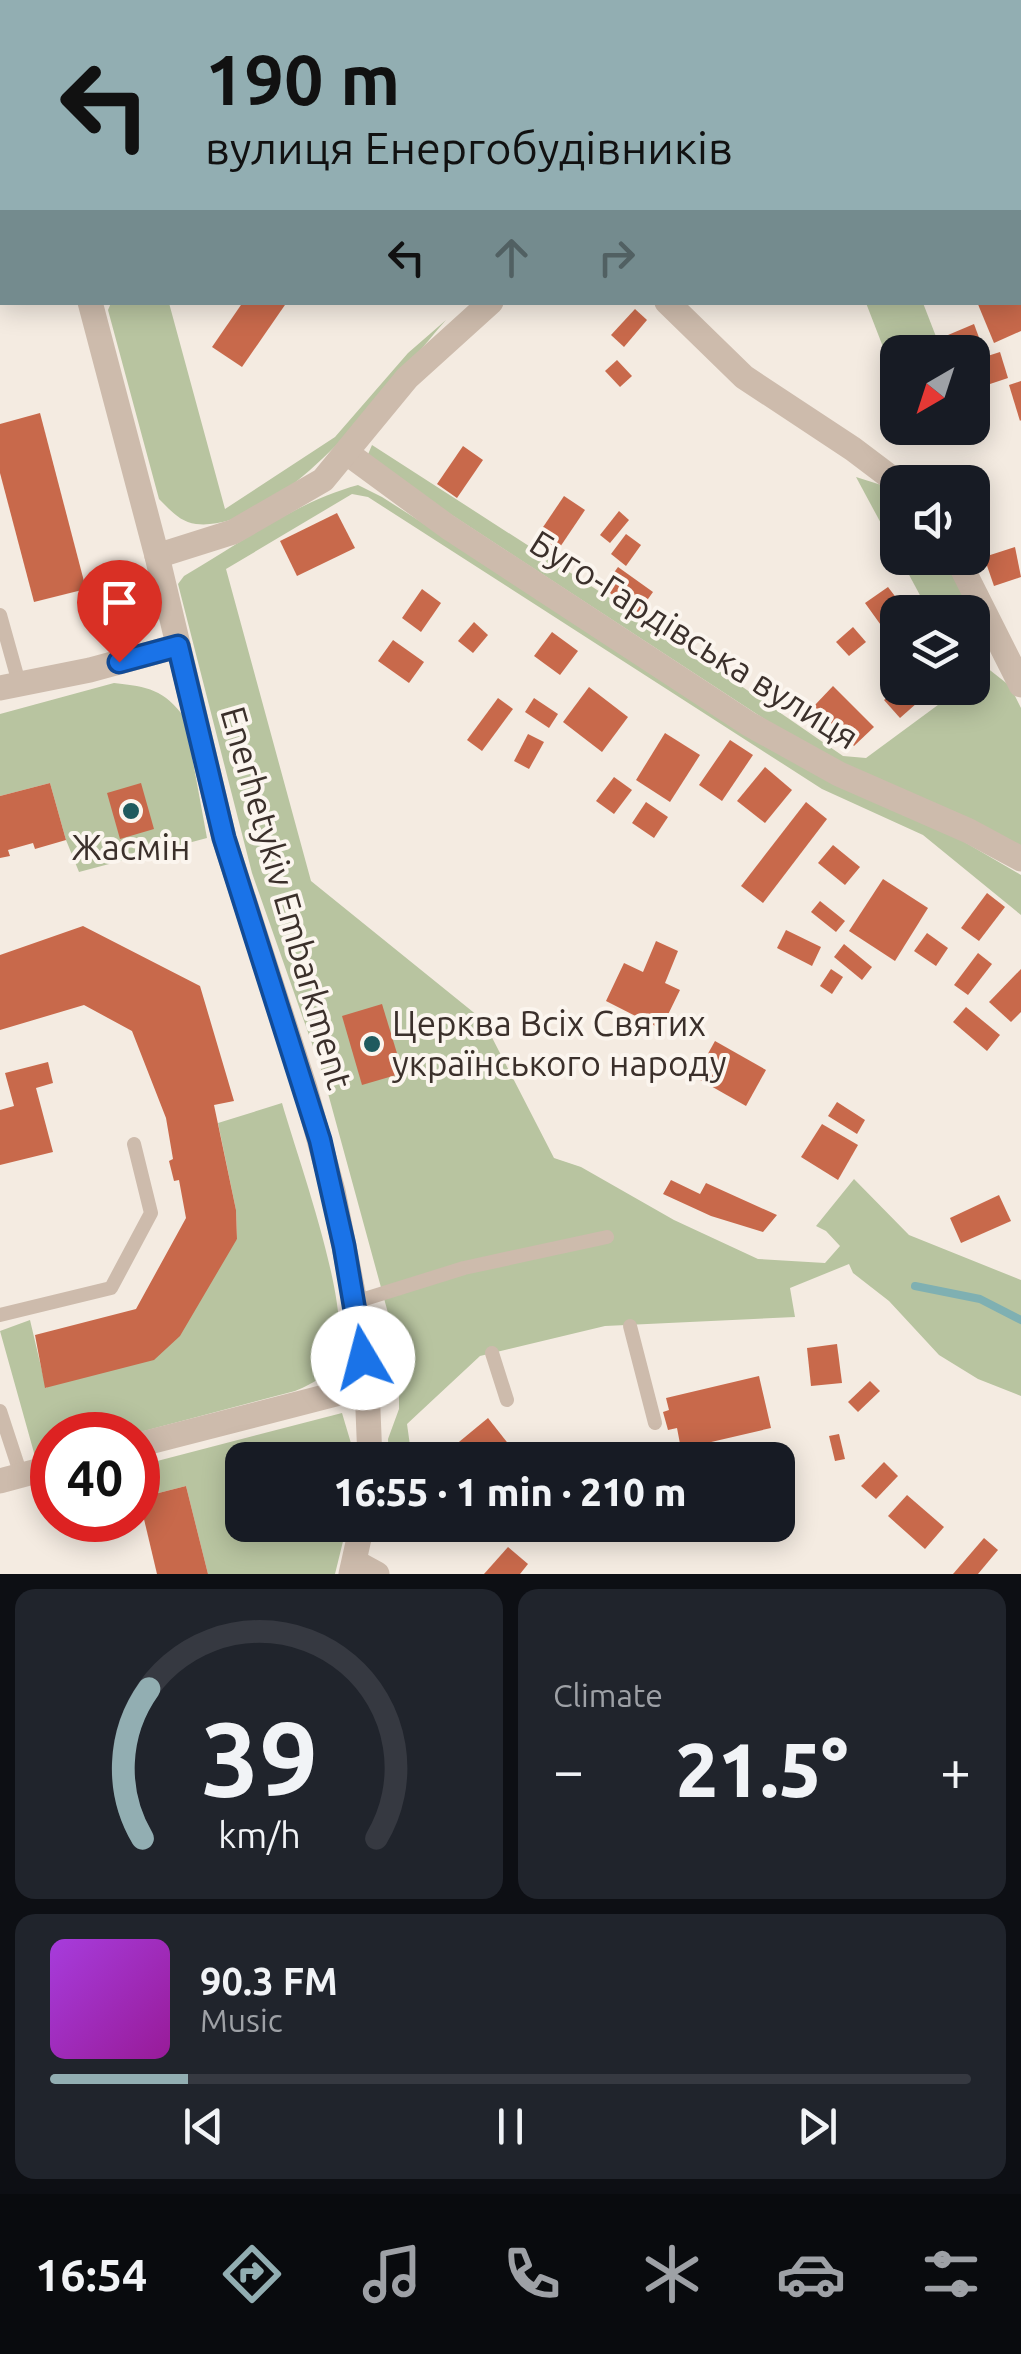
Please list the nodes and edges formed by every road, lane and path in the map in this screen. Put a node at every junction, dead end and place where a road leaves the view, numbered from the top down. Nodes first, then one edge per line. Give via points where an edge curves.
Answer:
1 (91, 305) edge
2 (488, 305) edge
3 (670, 305) edge
4 (347, 452) junction
5 (880, 469) edge
6 (157, 556) junction
7 (966, 575) edge
8 (0, 615) edge
9 (178, 646) junction
10 (9, 685) edge
11 (1021, 685) edge
12 (1021, 859) edge
13 (134, 1144) dead end
14 (607, 1237) dead end
15 (355, 1302) junction
16 (0, 1315) edge
17 (630, 1326) dead end
18 (492, 1353) dead end
19 (367, 1386) junction
20 (508, 1400) dead end
21 (0, 1412) edge
22 (656, 1423) dead end
23 (160, 1439) edge
24 (369, 1442) edge
25 (11, 1478) edge
26 (362, 1542) edge
27 (361, 1570) edge

1 - 6 street, Enerhetykiv Embarkment
2 - 4 street via 407,378
3 - 5 street via 744,377
4 - 6 street via 323,480 271,512 221,537
4 - 12 street, Буго-Гардівська вулиця via 448,527 749,724
6 - 9 street, Enerhetykiv Embarkment
7 - 11 street
8 - 10 lane
9 - 10 street
9 - 15 street, Enerhetykiv Embarkment via 224,838 320,1140
13 - 16 lane via 152,1213 111,1288
14 - 15 lane via 464,1268
15 - 19 street, Enerhetykiv Embarkment
17 - 22 lane
18 - 20 lane
19 - 23 street
19 - 24 street, Enerhetykiv Embarkment
21 - 25 lane
26 - 27 street

